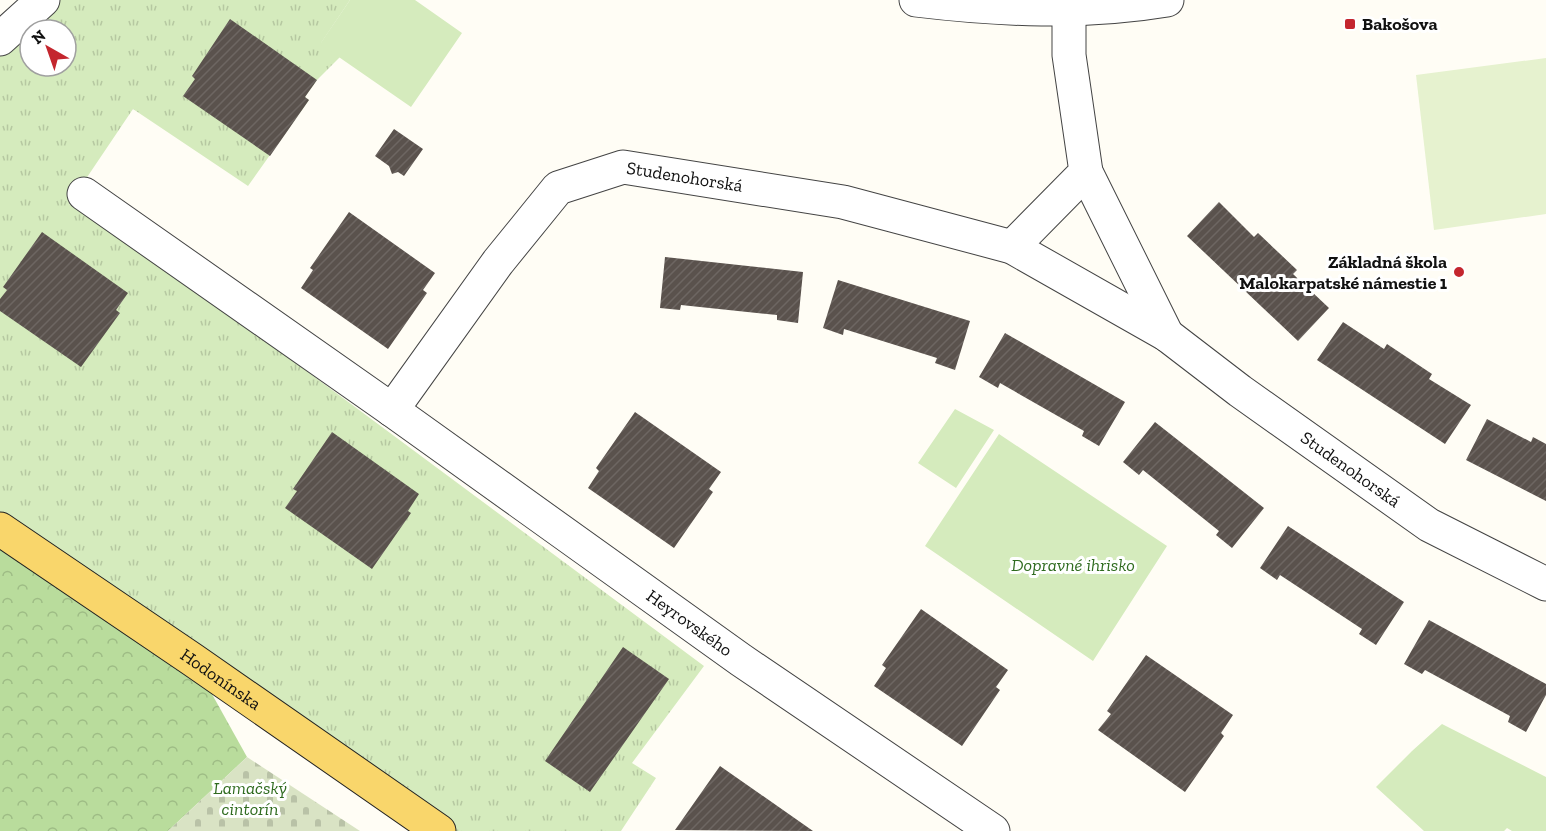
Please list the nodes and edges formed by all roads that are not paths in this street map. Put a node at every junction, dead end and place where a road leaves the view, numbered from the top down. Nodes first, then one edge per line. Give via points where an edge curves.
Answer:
1 (43, 0) edge
2 (916, 0) edge
3 (1167, 0) edge
4 (1069, 4) edge
5 (0, 39) edge
6 (1086, 172) junction
7 (84, 194) dead end
8 (1012, 247) junction
9 (1167, 335) junction
10 (392, 410) junction
11 (0, 529) edge
12 (1546, 584) edge
13 (439, 831) edge
14 (993, 831) edge

1 - 5 street
2 - 4 street via 1012,9
3 - 4 street via 1138,5
4 - 6 street, Studenohorská via 1069,55
6 - 8 street
6 - 9 street, Studenohorská
7 - 10 street, Heyrovského
8 - 9 street, Studenohorská
8 - 10 street, Studenohorská via 843,202 623,167 558,188 498,262
9 - 12 street, Studenohorská via 1428,525
10 - 14 street, Heyrovského via 741,660
11 - 13 main road, Hodonínska

